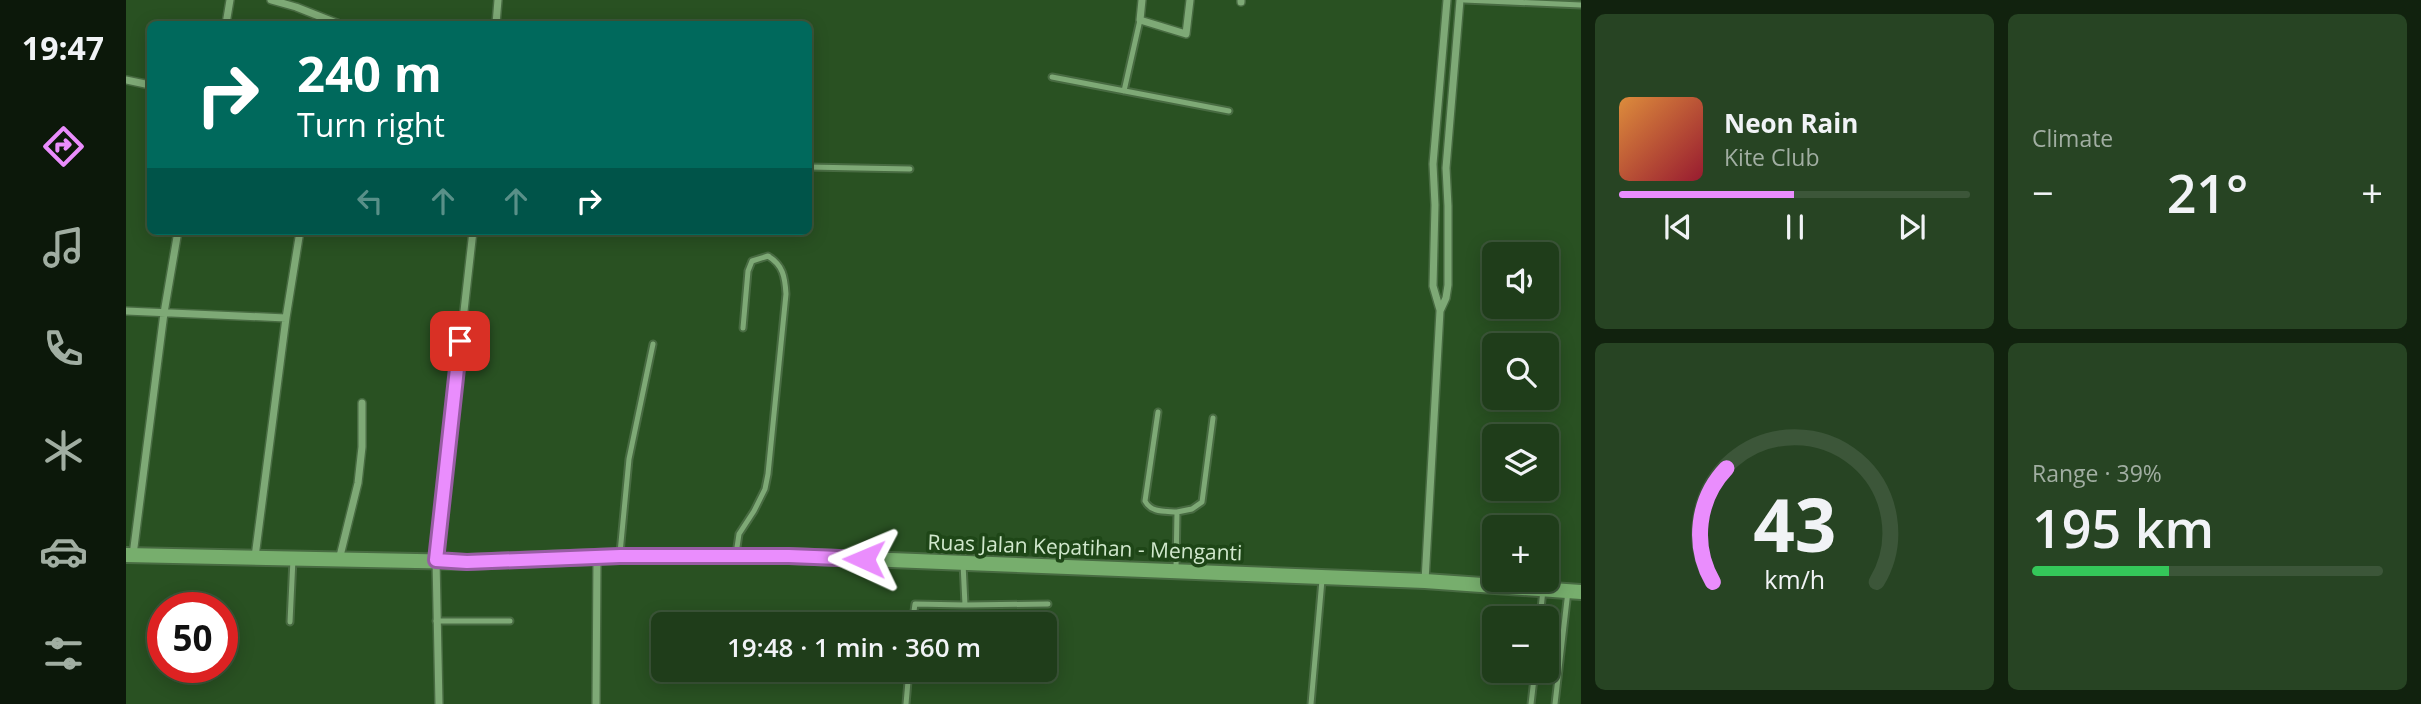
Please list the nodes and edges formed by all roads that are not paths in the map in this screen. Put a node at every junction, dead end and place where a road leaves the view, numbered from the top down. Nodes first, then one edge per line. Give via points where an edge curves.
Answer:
1 (230, 0) edge
2 (271, 0) edge
3 (498, 0) edge
4 (1142, 0) edge
5 (1190, 0) edge
6 (1447, 0) edge
7 (1462, 0) edge
8 (1581, 5) edge
9 (1140, 20) junction
10 (226, 21) edge
11 (331, 21) edge
12 (496, 21) edge
13 (1444, 23) junction
14 (1458, 25) junction
15 (1052, 77) dead end
16 (126, 80) edge
17 (147, 84) edge
18 (1124, 91) junction
19 (1229, 111) dead end
20 (812, 167) edge
21 (910, 169) dead end
22 (1447, 185) junction
23 (1434, 187) junction
24 (177, 235) edge
25 (299, 235) edge
26 (472, 235) edge
27 (126, 311) edge
28 (1440, 311) junction
29 (164, 313) junction
30 (286, 318) junction
31 (743, 328) dead end
32 (653, 344) dead end
33 (362, 403) dead end
34 (1158, 411) dead end
35 (1213, 418) dead end
36 (1177, 512) junction
37 (130, 555) edge
38 (620, 556) junction
39 (735, 557) junction
40 (254, 558) junction
41 (597, 558) junction
42 (293, 559) junction
43 (339, 560) junction
44 (436, 560) junction
45 (963, 563) junction
46 (1176, 571) junction
47 (1322, 577) junction
48 (1424, 581) junction
49 (1482, 585) edge
50 (1575, 591) edge
51 (1048, 604) dead end
52 (965, 605) junction
53 (914, 612) edge
54 (436, 621) junction
55 (510, 621) dead end
56 (290, 622) dead end
57 (908, 682) edge
58 (1533, 683) edge
59 (439, 704) edge
60 (596, 704) edge
61 (906, 704) edge
62 (1311, 704) edge
63 (1531, 704) edge
64 (1555, 704) edge

1 - 10 street
2 - 11 street
3 - 12 street
4 - 9 street
5 - 9 street via 1186,34
6 - 13 street
7 - 8 lane
7 - 14 street
9 - 18 lane
13 - 14 street
13 - 23 street
14 - 22 street
15 - 18 lane
16 - 17 street
18 - 19 lane
20 - 21 lane
22 - 23 street
22 - 28 street via 1448,285
23 - 28 street via 1433,286
24 - 29 street
25 - 30 street
26 - 44 street
27 - 29 street
28 - 48 street
29 - 30 street
29 - 37 street
30 - 40 street
31 - 39 lane via 748,271 752,261 768,256 782,269 786,294 768,474 754,512 739,534
32 - 38 lane via 629,459
33 - 43 street via 358,483
34 - 36 lane via 1145,501 1152,509
35 - 36 lane via 1202,502
36 - 46 lane
37 - 40 main road, Ruas Jalan Kepatihan - Menganti
38 - 39 main road, Ruas Jalan Kepatihan - Menganti
38 - 41 main road, Ruas Jalan Kepatihan - Menganti
39 - 45 main road, Ruas Jalan Kepatihan - Menganti
40 - 42 main road, Ruas Jalan Kepatihan - Menganti
41 - 44 main road, Ruas Jalan Kepatihan - Menganti
41 - 60 street
42 - 43 main road, Ruas Jalan Kepatihan - Menganti
42 - 56 lane
43 - 44 main road, Ruas Jalan Kepatihan - Menganti
44 - 54 street
45 - 46 main road, Ruas Jalan Kepatihan - Menganti
45 - 52 lane
46 - 47 main road, Ruas Jalan Kepatihan - Menganti
47 - 48 main road, Ruas Jalan Kepatihan - Menganti
47 - 62 lane
48 - 49 main road, Ruas Jalan Kepatihan - Menganti
50 - 64 lane
51 - 52 lane
52 - 53 lane via 915,604
54 - 55 lane
54 - 59 street
57 - 61 lane
58 - 63 lane

